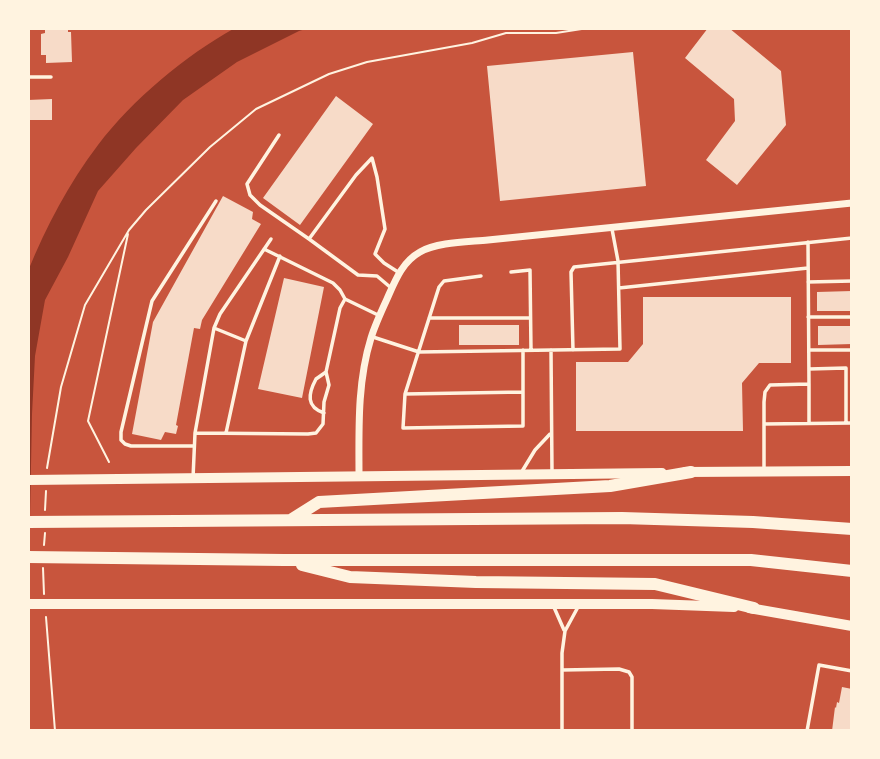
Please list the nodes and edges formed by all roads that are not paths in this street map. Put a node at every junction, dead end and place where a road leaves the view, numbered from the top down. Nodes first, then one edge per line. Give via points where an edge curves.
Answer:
1 (28, 77) edge
2 (51, 77) dead end
3 (279, 135) dead end
4 (216, 201) dead end
5 (852, 203) edge
6 (611, 227) junction
7 (852, 238) edge
8 (271, 239) dead end
9 (309, 239) junction
10 (808, 243) junction
11 (264, 248) junction
12 (280, 256) junction
13 (618, 261) junction
14 (808, 268) junction
15 (511, 272) dead end
16 (400, 273) junction
17 (481, 276) dead end
18 (852, 281) edge
19 (808, 282) junction
20 (392, 288) junction
21 (619, 288) junction
22 (345, 299) junction
23 (380, 316) junction
24 (808, 317) junction
25 (852, 317) edge
26 (429, 318) junction
27 (530, 318) junction
28 (214, 328) junction
29 (371, 336) junction
30 (246, 341) junction
31 (523, 350) junction
32 (531, 350) junction
33 (551, 350) junction
34 (573, 350) junction
35 (809, 350) junction
36 (852, 350) edge
37 (419, 352) junction
38 (809, 369) junction
39 (326, 372) junction
40 (809, 384) junction
41 (846, 388) junction
42 (852, 388) edge
43 (523, 391) junction
44 (405, 394) junction
45 (324, 414) junction
46 (764, 424) junction
47 (809, 424) junction
48 (846, 424) junction
49 (852, 424) edge
50 (195, 433) junction
51 (226, 433) junction
52 (552, 433) junction
53 (193, 446) junction
54 (764, 471) junction
55 (852, 471) edge
56 (691, 472) junction
57 (520, 474) junction
58 (552, 474) junction
59 (359, 476) junction
60 (193, 478) junction
61 (28, 480) edge
62 (292, 520) junction
63 (28, 522) edge
64 (852, 529) edge
65 (28, 557) edge
66 (284, 560) junction
67 (852, 571) edge
68 (28, 604) edge
69 (552, 604) junction
70 (580, 604) junction
71 (754, 608) junction
72 (852, 626) edge
73 (565, 631) junction
74 (562, 670) junction
75 (852, 671) edge
76 (562, 731) edge
77 (632, 731) edge
78 (807, 731) edge

1 - 2 lane
3 - 9 lane via 247,184 250,195
4 - 53 lane via 152,301 121,432 121,440 131,446
5 - 6 street
6 - 13 lane
6 - 16 street via 430,247 407,262
7 - 10 lane
8 - 11 lane
9 - 16 lane via 372,158 385,229 375,254
9 - 20 lane via 358,275 377,276
10 - 13 lane
10 - 14 lane
11 - 12 lane
11 - 28 lane
12 - 22 lane via 332,283
12 - 30 lane
13 - 21 lane
13 - 34 lane via 574,267 571,272
14 - 19 lane
14 - 21 lane
15 - 27 lane via 530,270
16 - 20 street
17 - 26 lane via 444,281
18 - 19 lane
19 - 24 lane
20 - 23 street
21 - 34 lane via 621,349
22 - 23 lane
22 - 39 lane
23 - 29 street
24 - 25 lane
24 - 35 lane
26 - 27 lane
26 - 37 lane
27 - 32 lane
28 - 30 lane
28 - 50 lane
29 - 37 lane
29 - 59 street via 361,382
30 - 51 lane
31 - 32 lane
31 - 37 lane
31 - 43 lane
32 - 33 lane
33 - 34 lane
33 - 52 lane
35 - 36 lane
35 - 38 lane
37 - 44 lane
38 - 40 lane
38 - 41 lane via 846,368
39 - 45 lane via 329,386
39 - 45 lane via 316,379 310,398 315,410
40 - 46 lane via 770,385 765,391
40 - 47 lane
41 - 42 lane
41 - 48 lane
43 - 44 lane
43 - 44 lane via 523,426 403,428
45 - 51 lane via 316,433
46 - 47 lane
46 - 54 lane
47 - 48 lane
48 - 49 lane
50 - 51 lane
50 - 53 lane
52 - 57 lane
52 - 58 lane
53 - 60 lane
54 - 55 main road
54 - 56 main road
56 - 58 main road
56 - 62 highway via 610,486 319,502
57 - 58 main road
57 - 59 main road
59 - 60 main road
60 - 61 main road
62 - 63 highway
62 - 64 highway via 622,518
65 - 66 highway
66 - 67 highway via 751,560
66 - 71 highway via 350,577 655,584
68 - 69 main road
69 - 70 main road
69 - 73 lane
70 - 71 main road
70 - 73 lane
71 - 72 main road
73 - 74 lane
74 - 76 lane
74 - 77 lane via 619,669 629,673
75 - 78 lane via 819,665

